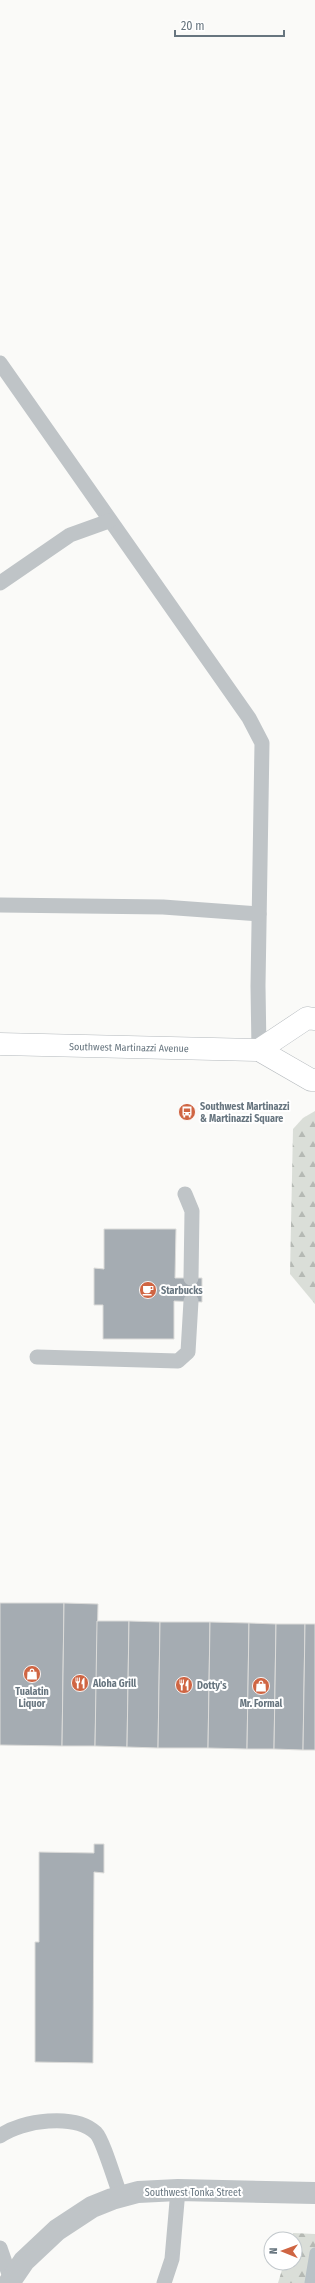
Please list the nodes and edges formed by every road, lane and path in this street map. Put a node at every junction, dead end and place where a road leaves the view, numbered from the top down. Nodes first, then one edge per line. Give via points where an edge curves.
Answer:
1 (2, 369) edge
2 (109, 521) junction
3 (0, 583) edge
4 (0, 905) edge
5 (259, 914) junction
6 (315, 1019) edge
7 (0, 1044) edge
8 (259, 1050) junction
9 (315, 1080) edge
10 (185, 1194) dead end
11 (191, 1278) dead end
12 (191, 1301) dead end
13 (37, 1357) dead end
14 (2, 2131) edge
15 (178, 2190) junction
16 (311, 2193) edge
17 (121, 2197) junction
18 (0, 2248) edge
19 (10, 2282) edge
20 (164, 2283) edge

1 - 2 lane
2 - 3 lane via 70,535
2 - 5 lane via 249,718 262,743
4 - 5 lane via 163,908
5 - 8 lane
6 - 8 street via 307,1018
7 - 8 street, Southwest Martinazzi Avenue
8 - 9 street, Southwest Martinazzi Avenue
10 - 11 lane via 192,1211
12 - 13 lane via 188,1352 178,1361
14 - 17 lane via 35,2123 64,2121 81,2124 97,2134
15 - 16 street, Southwest Tonka Street
15 - 17 street, Southwest Tonka Street via 138,2192
15 - 20 lane via 172,2259
17 - 19 street, Southwest Tonka Street via 92,2207 62,2226 34,2251
18 - 19 lane

